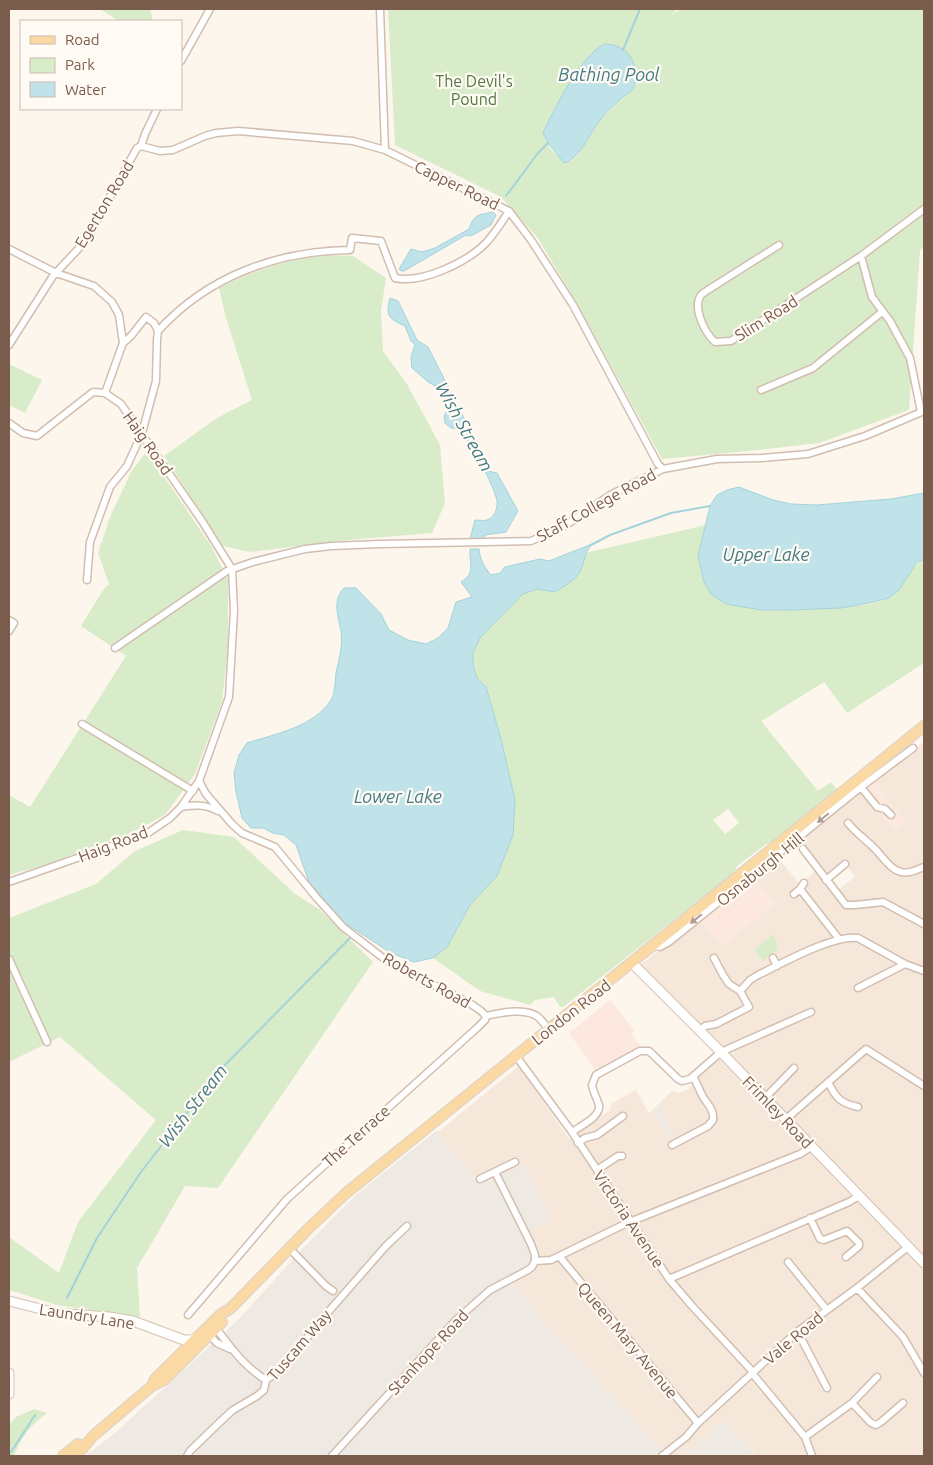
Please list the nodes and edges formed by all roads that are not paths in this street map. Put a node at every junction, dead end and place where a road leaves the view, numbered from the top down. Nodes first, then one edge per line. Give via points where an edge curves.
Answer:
1 (210, 9) edge
2 (380, 9) edge
3 (182, 59) edge
4 (157, 110) edge
5 (141, 146) junction
6 (386, 150) junction
7 (924, 209) edge
8 (508, 211) junction
9 (779, 244) dead end
10 (9, 249) edge
11 (861, 256) junction
12 (56, 272) junction
13 (882, 312) junction
14 (158, 331) junction
15 (123, 343) junction
16 (9, 345) edge
17 (761, 390) dead end
18 (105, 393) junction
19 (923, 411) edge
20 (9, 423) edge
21 (142, 433) junction
22 (663, 469) junction
23 (232, 570) junction
24 (87, 580) dead end
25 (9, 620) edge
26 (9, 631) edge
27 (115, 648) dead end
28 (82, 724) dead end
29 (924, 726) edge
30 (914, 748) dead end
31 (199, 780) junction
32 (863, 783) junction
33 (193, 791) junction
34 (181, 807) junction
35 (221, 813) junction
36 (891, 815) dead end
37 (848, 823) dead end
38 (853, 829) junction
39 (846, 835) dead end
40 (803, 849) dead end
41 (844, 864) dead end
42 (924, 867) edge
43 (826, 880) junction
44 (9, 882) edge
45 (800, 889) dead end
46 (924, 924) edge
47 (839, 939) junction
48 (714, 958) dead end
49 (773, 958) dead end
50 (9, 960) edge
51 (632, 963) junction
52 (905, 964) junction
53 (777, 966) junction
54 (924, 971) edge
55 (858, 988) dead end
56 (740, 991) junction
57 (811, 1012) dead end
58 (486, 1016) junction
59 (548, 1029) junction
60 (699, 1031) junction
61 (47, 1042) dead end
62 (721, 1052) junction
63 (516, 1056) junction
64 (794, 1068) dead end
65 (693, 1077) junction
66 (828, 1082) junction
67 (924, 1086) edge
68 (765, 1098) junction
69 (858, 1108) dead end
70 (624, 1116) dead end
71 (785, 1120) junction
72 (572, 1132) junction
73 (578, 1142) junction
74 (672, 1145) dead end
75 (811, 1147) junction
76 (622, 1156) dead end
77 (515, 1162) dead end
78 (597, 1170) junction
79 (495, 1172) junction
80 (480, 1179) dead end
81 (858, 1196) junction
82 (810, 1218) junction
83 (631, 1222) junction
84 (407, 1226) dead end
85 (909, 1246) junction
86 (290, 1248) junction
87 (559, 1256) junction
88 (846, 1257) dead end
89 (535, 1261) junction
90 (788, 1262) dead end
91 (924, 1263) edge
92 (669, 1279) junction
93 (857, 1288) junction
94 (333, 1291) dead end
95 (9, 1301) edge
96 (827, 1310) junction
97 (188, 1315) dead end
98 (210, 1330) junction
99 (164, 1332) junction
100 (796, 1332) junction
101 (196, 1338) junction
102 (187, 1353) junction
103 (9, 1373) edge
104 (752, 1373) junction
105 (924, 1373) edge
106 (877, 1377) dead end
107 (266, 1380) junction
108 (827, 1388) dead end
109 (9, 1394) edge
110 (852, 1403) junction
111 (903, 1403) dead end
112 (696, 1424) junction
113 (93, 1436) junction
114 (805, 1437) junction
115 (665, 1454) edge
116 (63, 1456) edge
117 (73, 1456) edge
118 (188, 1456) edge
119 (332, 1456) edge
120 (812, 1456) edge

1 - 3 street
2 - 6 street
4 - 5 street, Egerton Road
5 - 6 street, Capper Road via 160,152 173,150 205,136 238,131 353,142
5 - 12 street, Egerton Road via 85,240
6 - 8 street, Capper Road
7 - 11 street, Slim Road
8 - 14 street via 480,249 421,278 395,278 381,241 352,238 350,250 322,250 239,272 188,301
8 - 22 street, Capper Road via 531,240 572,305
9 - 11 street, Slim Road via 701,296 698,306 702,323 715,342 731,341
10 - 12 street
11 - 13 street via 872,297
12 - 15 street via 94,286 112,302 120,315
12 - 16 street, Egerton Road
13 - 17 street via 813,368
13 - 19 street via 910,358
14 - 15 street via 146,317
14 - 21 street via 156,381
15 - 18 street
18 - 20 street via 93,392 37,436 23,433
18 - 21 street, Haig Road via 121,404
19 - 22 street, Staff College Road via 864,436 808,454 717,459
21 - 23 street, Haig Road
21 - 24 street via 127,466 110,487 90,542
22 - 23 street, Staff College Road via 612,494 563,527 531,541 305,549
23 - 27 street, Staff College Road
23 - 31 street, Haig Road via 234,611 229,698
25 - 26 street via 14,623
28 - 33 street
29 - 32 main road, London Road
30 - 32 street
31 - 33 street, Haig Road
31 - 35 street
32 - 36 street via 877,807
32 - 51 main road, London Road
33 - 34 street, Haig Road
34 - 35 street via 210,806
34 - 44 street, Haig Road via 148,833
35 - 58 street, Roberts Road via 242,833 275,847 343,927 387,961 472,1004
37 - 38 street
38 - 39 street
38 - 42 street via 894,869 912,872
40 - 43 street
41 - 43 street
43 - 46 street via 846,905 883,902
45 - 47 street
47 - 52 street via 858,938
47 - 53 street
48 - 56 street via 729,984
49 - 53 street
50 - 61 street
51 - 59 main road, London Road
51 - 60 main road, Frimley Road
52 - 54 street
52 - 55 street
53 - 56 street via 753,977
56 - 60 street via 749,1007
57 - 62 street
58 - 59 street via 532,1013
58 - 97 street, The Terrace via 477,1028 287,1199
59 - 63 main road, London Road
60 - 62 main road, Frimley Road
62 - 65 street
62 - 68 main road, Frimley Road
63 - 72 street, Victoria Avenue
63 - 86 main road, London Road via 350,1189
64 - 68 street
65 - 72 street via 682,1081 653,1054 640,1051 596,1075 592,1085 598,1112
65 - 74 street via 711,1107 713,1120 708,1126
66 - 67 street via 866,1049
66 - 69 street via 835,1096
66 - 71 street
68 - 71 main road, Frimley Road
70 - 73 street via 597,1135
71 - 75 main road, Frimley Road
72 - 73 street, Victoria Avenue
73 - 78 street, Victoria Avenue
75 - 81 main road, Frimley Road
75 - 83 street
76 - 78 street
77 - 79 street
78 - 83 street, Victoria Avenue
79 - 80 street
79 - 89 street via 536,1255
81 - 82 street
81 - 85 main road, Frimley Road
82 - 88 street via 820,1239 847,1230 851,1234 859,1246
82 - 92 street
83 - 87 street
83 - 92 street, Victoria Avenue
84 - 107 street, Tuscam Way via 384,1247 282,1368
85 - 91 main road, Frimley Road
85 - 93 street, Vale Road
86 - 94 street
86 - 98 main road, London Road
87 - 89 street
87 - 112 street, Queen Mary Avenue
89 - 119 street, Stanhope Road via 528,1270 490,1290 455,1321
90 - 96 street
92 - 104 street, Victoria Avenue
93 - 96 street, Vale Road
93 - 105 street via 903,1337
95 - 99 main road, Laundry Lane via 57,1314 133,1321
96 - 100 street, Vale Road
98 - 101 main road, London Road
98 - 102 main road, London Road
98 - 107 street via 218,1343
99 - 101 main road, Laundry Lane via 184,1340
99 - 102 main road, Laundry Lane
100 - 104 street, Vale Road
100 - 108 street
101 - 102 main road, London Road
102 - 113 main road, London Road via 164,1380 152,1386
103 - 109 main road
104 - 112 street, Vale Road
104 - 114 street, Victoria Avenue
106 - 110 street
107 - 118 street, Tuscam Way via 264,1390 258,1396 222,1420
110 - 111 street via 871,1423 876,1424
110 - 114 street
112 - 115 street, Vale Road
113 - 116 main road, London Road
113 - 117 main road, London Road
114 - 120 street, Victoria Avenue

